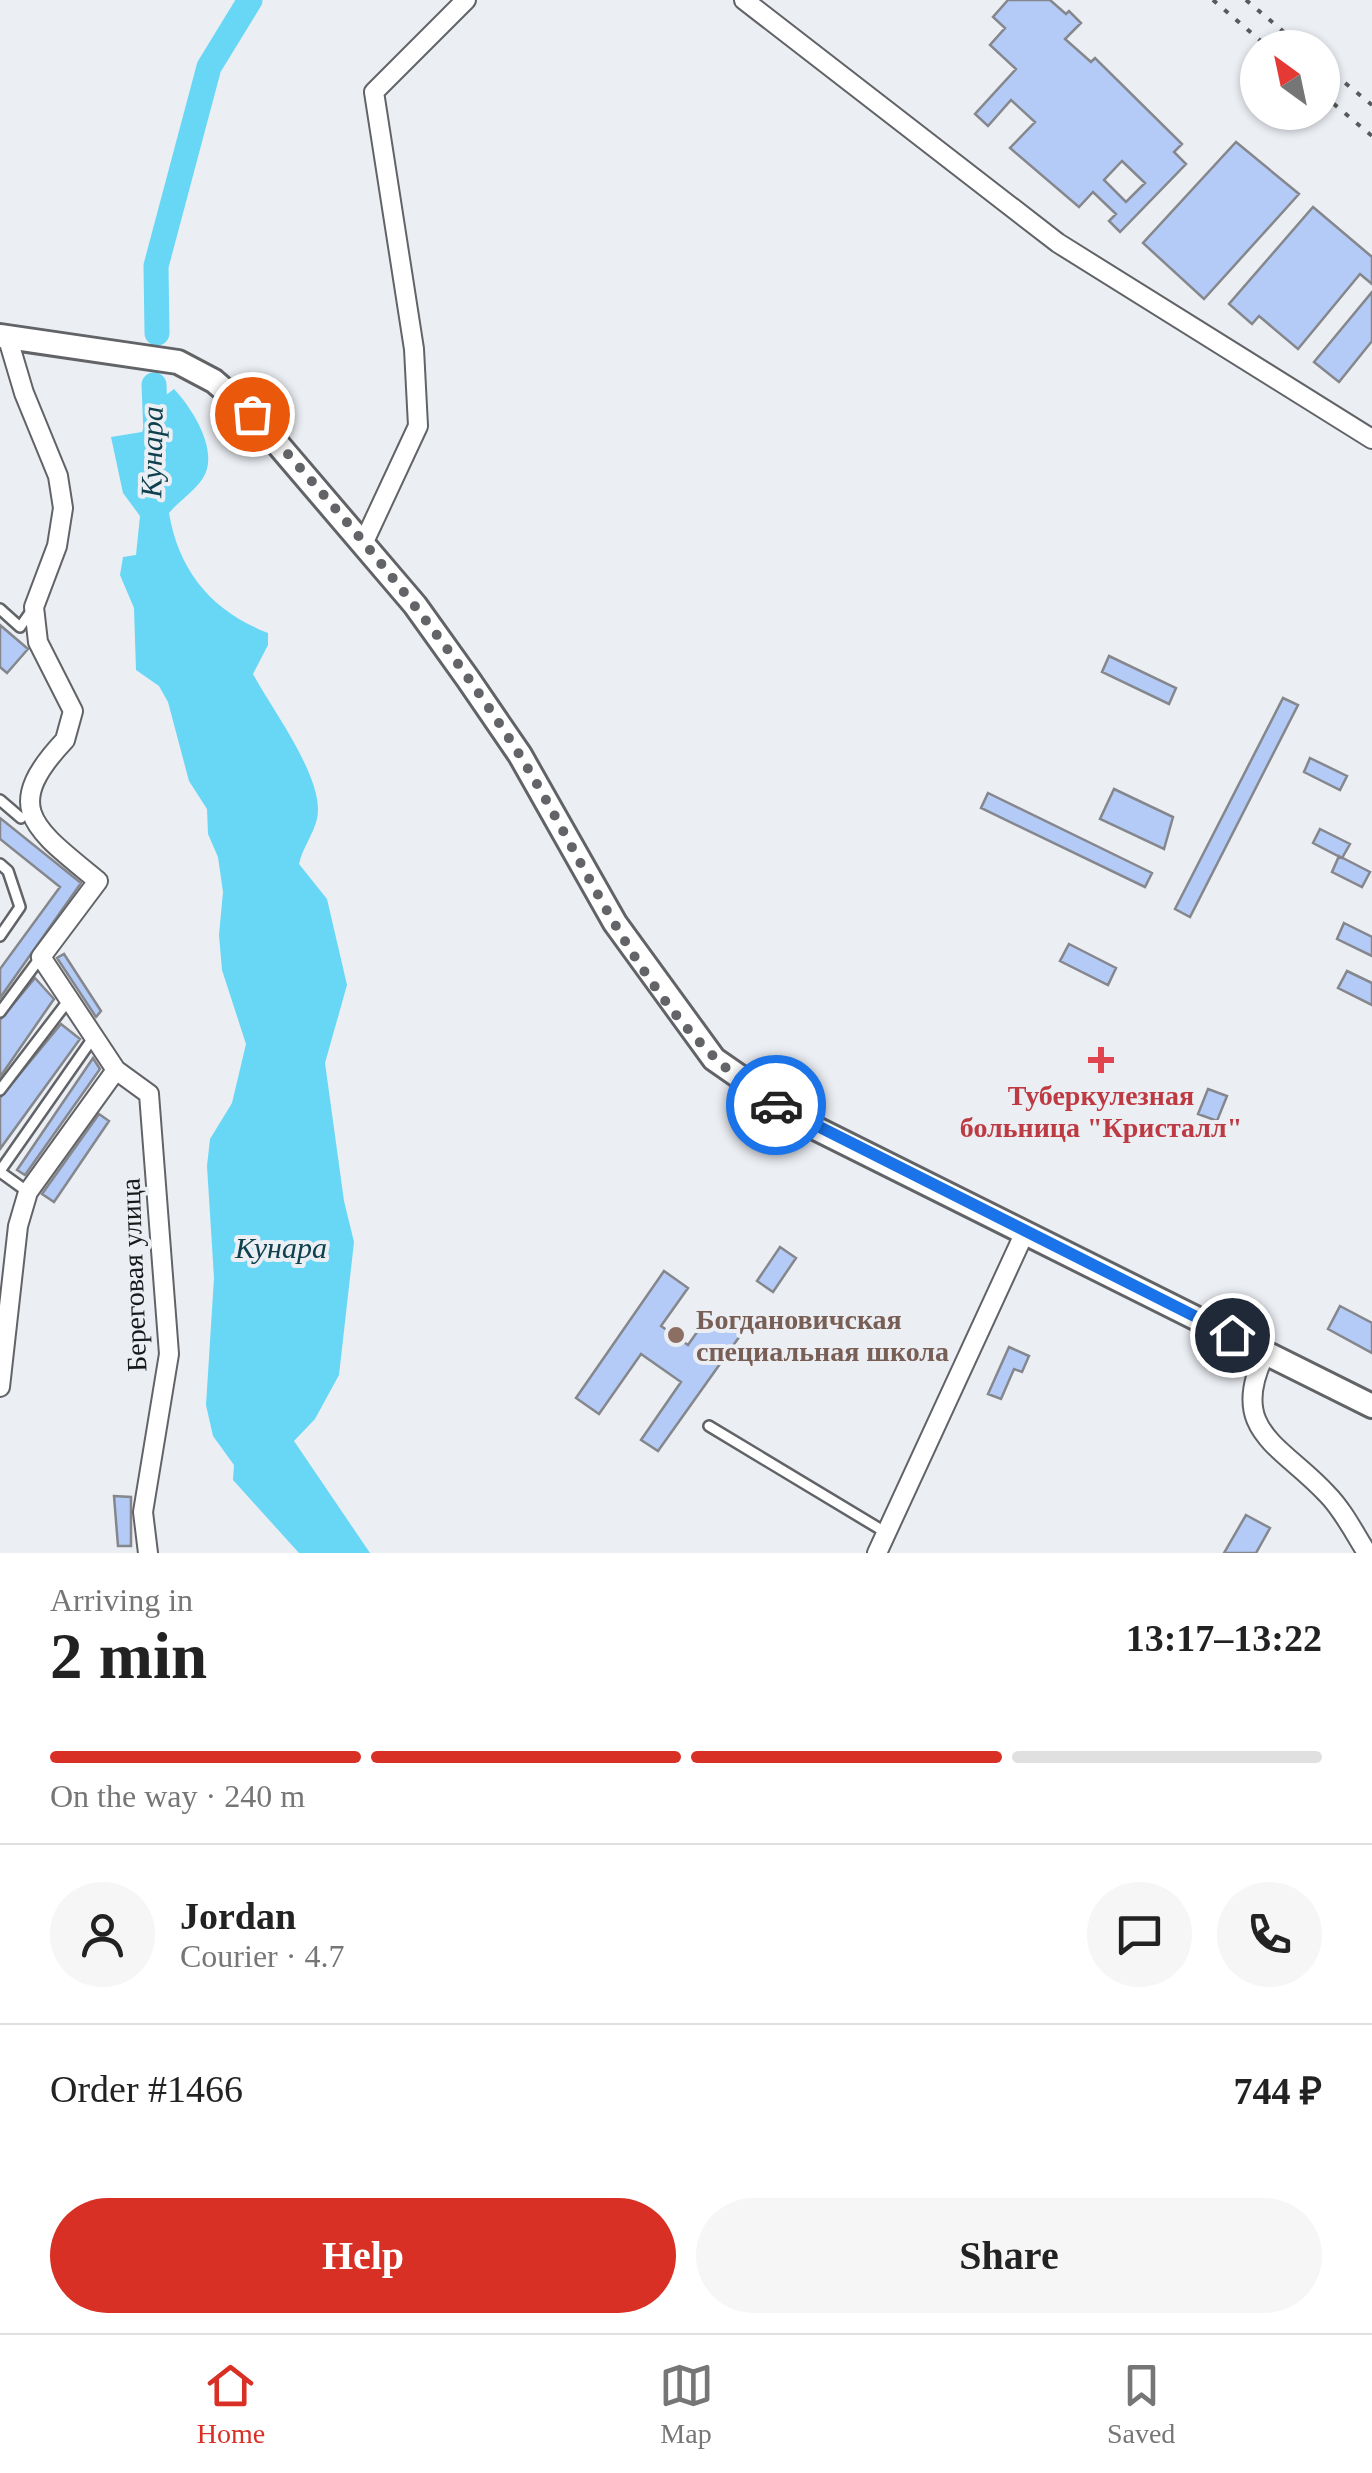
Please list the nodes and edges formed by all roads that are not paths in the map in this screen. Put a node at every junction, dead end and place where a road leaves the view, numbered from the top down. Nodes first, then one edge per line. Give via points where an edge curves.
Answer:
1 (466, 0) edge
2 (744, 0) edge
3 (4, 338) edge
4 (1372, 439) edge
5 (364, 544) junction
6 (34, 607) junction
7 (0, 609) edge
8 (0, 800) edge
9 (21, 818) junction
10 (0, 864) edge
11 (0, 936) edge
12 (41, 957) junction
13 (69, 999) junction
14 (0, 1012) edge
15 (94, 1037) junction
16 (116, 1070) junction
17 (0, 1090) edge
18 (0, 1171) edge
19 (28, 1192) junction
20 (1026, 1232) junction
21 (1266, 1352) junction
22 (0, 1387) edge
23 (1372, 1406) edge
24 (710, 1426) dead end
25 (882, 1547) edge
26 (148, 1553) edge
27 (1367, 1553) edge

1 - 5 street via 374,92 414,349 418,426
2 - 4 street via 1058,243
3 - 5 street via 178,362 214,381 252,414
3 - 6 street via 58,476 63,508
5 - 20 street via 520,755 615,924 714,1058 809,1125
6 - 7 lane via 20,627
6 - 9 street via 38,642 73,712 65,740 21,779
8 - 9 lane
9 - 12 street via 98,881
10 - 11 lane via 20,906
12 - 13 street, Береговая улица
12 - 14 lane
13 - 15 street, Береговая улица
13 - 17 lane
15 - 16 street, Береговая улица
15 - 18 lane
16 - 19 street
16 - 26 street, Береговая улица via 150,1094 156,1146 169,1354 143,1512
18 - 19 lane
19 - 22 street via 18,1226
20 - 21 street
20 - 25 street
21 - 23 street
21 - 27 street via 1252,1381 1255,1420 1285,1459 1327,1494
24 - 25 lane

